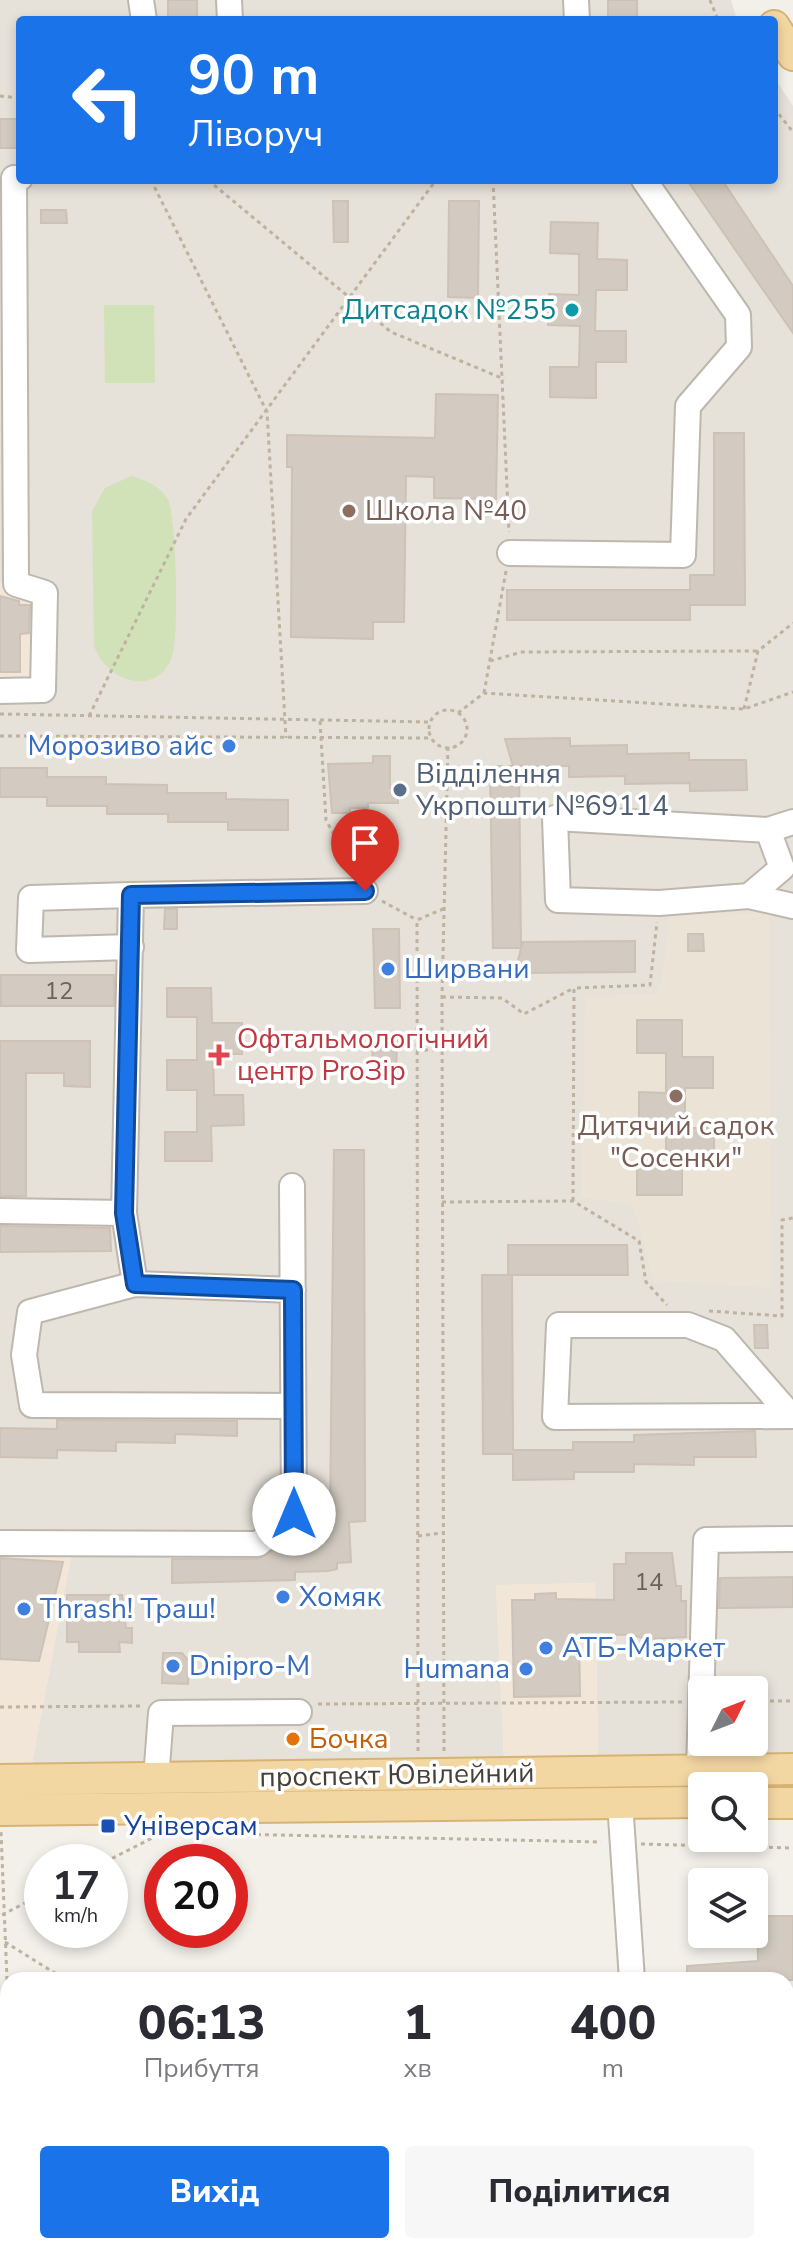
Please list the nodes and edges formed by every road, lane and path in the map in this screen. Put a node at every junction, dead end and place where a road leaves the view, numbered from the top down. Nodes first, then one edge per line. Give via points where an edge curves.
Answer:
1 (778, 32) edge
2 (793, 55) edge
3 (778, 113) edge
4 (793, 132) edge
5 (16, 178) edge
6 (153, 184) edge
7 (213, 184) edge
8 (433, 184) edge
9 (493, 184) edge
10 (647, 184) edge
11 (351, 298) junction
12 (505, 379) junction
13 (267, 412) junction
14 (510, 553) junction
15 (793, 623) edge
16 (758, 651) junction
17 (490, 661) junction
18 (0, 691) edge
19 (793, 692) edge
20 (484, 693) junction
21 (744, 709) junction
22 (458, 713) junction
23 (0, 714) edge
24 (89, 716) junction
25 (282, 720) junction
26 (320, 721) junction
27 (430, 722) junction
28 (0, 736) edge
29 (286, 738) junction
30 (432, 738) junction
31 (322, 739) junction
32 (448, 747) junction
33 (793, 822) edge
34 (768, 830) junction
35 (365, 891) junction
36 (131, 895) junction
37 (749, 896) junction
38 (659, 903) junction
39 (793, 906) edge
40 (443, 909) junction
41 (417, 920) junction
42 (131, 947) junction
43 (574, 988) junction
44 (442, 997) junction
45 (416, 1050) junction
46 (441, 1050) junction
47 (292, 1186) dead end
48 (573, 1201) junction
49 (442, 1202) junction
50 (0, 1211) edge
51 (124, 1213) junction
52 (793, 1218) edge
53 (135, 1284) junction
54 (293, 1290) junction
55 (669, 1308) dead end
56 (697, 1310) dead end
57 (293, 1406) junction
58 (792, 1416) edge
59 (442, 1533) junction
60 (417, 1536) junction
61 (793, 1539) edge
62 (0, 1543) edge
63 (703, 1676) edge
64 (768, 1701) edge
65 (793, 1701) edge
66 (688, 1702) edge
67 (444, 1703) junction
68 (418, 1704) junction
69 (155, 1706) dead end
70 (0, 1707) edge
71 (304, 1708) joint
72 (700, 1756) edge
73 (699, 1769) junction
74 (793, 1769) edge
75 (431, 1775) junction
76 (156, 1779) junction
77 (0, 1780) edge
78 (620, 1802) junction
79 (688, 1802) edge
80 (768, 1803) edge
81 (793, 1803) edge
82 (8, 1820) edge
83 (0, 1830) edge
84 (148, 1832) dead end
85 (178, 1833) dead end
86 (622, 1843) junction
87 (793, 1848) edge
88 (128, 1850) edge
89 (24, 1903) edge
90 (2, 1915) edge
91 (3, 1940) junction
92 (6, 1972) edge
93 (53, 1972) edge
94 (631, 1972) edge

1 - 2 main road
3 - 4 path
5 - 18 lane via 16,584 45,593 43,690
6 - 13 path
7 - 11 path
8 - 11 path
9 - 12 path
10 - 14 lane via 738,315 739,347 688,406 683,555
11 - 12 path via 391,332
11 - 13 path
12 - 14 path
13 - 24 path via 186,519
13 - 25 path
14 - 17 path
15 - 16 path
16 - 17 path via 522,652
16 - 21 path
17 - 20 path
19 - 21 path
20 - 21 path
20 - 22 path
22 - 27 path via 442,711
22 - 32 path via 466,722 466,734 460,744
23 - 24 path
24 - 25 path
25 - 26 path
25 - 29 path
26 - 27 path
26 - 31 path
27 - 30 path
28 - 29 path
29 - 31 path
30 - 31 path
30 - 32 path
31 - 35 path via 326,820
32 - 40 path
33 - 34 lane
34 - 37 lane via 782,868
34 - 38 lane via 555,818 558,900
35 - 36 lane
35 - 41 path
36 - 42 lane
36 - 42 lane via 31,898 29,950
37 - 38 lane
37 - 39 lane
38 - 43 path via 650,985
40 - 41 path
40 - 44 path
41 - 45 path
42 - 51 lane
43 - 44 path via 524,1014 502,998
43 - 48 path
44 - 46 path
45 - 46 path
45 - 60 path
46 - 49 path
47 - 54 lane
48 - 49 path
48 - 55 path via 639,1241 646,1282
49 - 59 path
50 - 51 lane
51 - 53 lane
52 - 56 path via 782,1220 782,1316
53 - 54 lane
53 - 57 lane via 30,1312 24,1355 32,1405
54 - 57 lane
57 - 62 lane via 294,1514 258,1544
58 - 58 lane via 555,1417 559,1325 688,1325 724,1339
59 - 60 path
59 - 67 path
60 - 68 path
61 - 63 lane via 706,1540
64 - 65 path
66 - 67 path
67 - 68 path
67 - 75 path
68 - 71 path
68 - 75 path
69 - 70 path
71 - 76 lane via 161,1713
72 - 73 lane
73 - 74 main road, проспект Ювілейний
73 - 75 main road, проспект Ювілейний
75 - 76 main road, проспект Ювілейний
76 - 77 main road, проспект Ювілейний
78 - 79 main road, проспект Ювілейний
78 - 82 main road, проспект Ювілейний
78 - 86 lane
80 - 81 main road
82 - 83 path
83 - 90 path
84 - 88 path via 163,1832
85 - 86 path
86 - 87 path
86 - 94 lane
89 - 90 path
90 - 91 path
91 - 92 path
91 - 93 path

